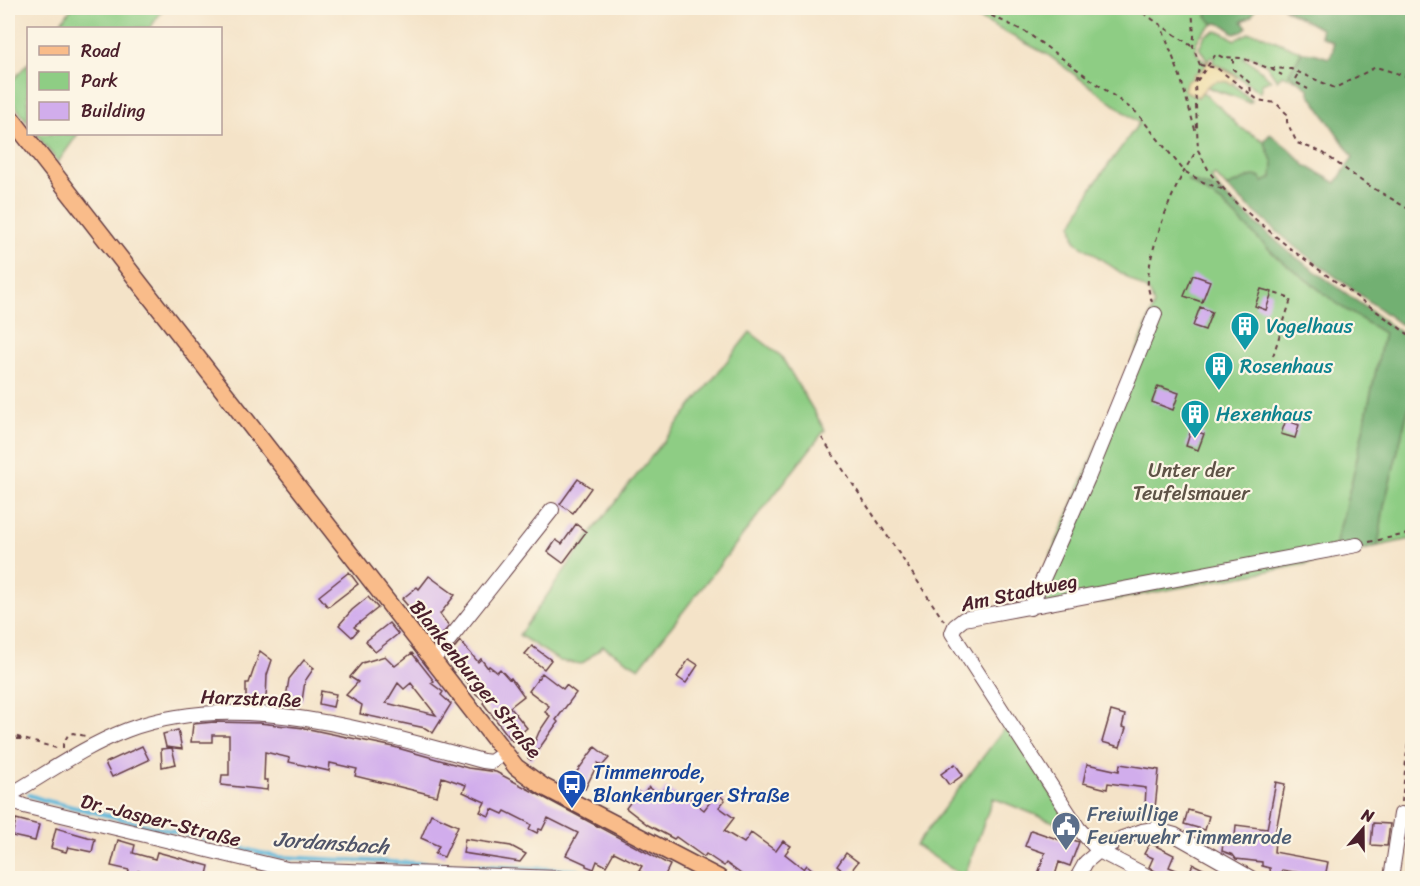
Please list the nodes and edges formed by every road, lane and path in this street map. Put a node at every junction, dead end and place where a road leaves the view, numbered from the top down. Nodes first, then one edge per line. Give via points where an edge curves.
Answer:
1 (975, 8) edge
2 (1136, 8) edge
3 (1192, 8) edge
4 (1160, 23) junction
5 (1193, 47) junction
6 (1233, 57) junction
7 (1200, 65) junction
8 (1208, 66) junction
9 (1268, 68) junction
10 (1299, 72) junction
11 (1413, 74) edge
12 (1282, 75) dead end
13 (1195, 83) junction
14 (1308, 89) dead end
15 (1251, 95) junction
16 (8, 114) edge
17 (1198, 139) junction
18 (1198, 150) junction
19 (1184, 171) junction
20 (1224, 190) junction
21 (1413, 211) edge
22 (1274, 293) dead end
23 (1155, 314) joint
24 (1413, 337) edge
25 (1273, 356) dead end
26 (822, 438) dead end
27 (552, 510) dead end
28 (1413, 532) edge
29 (1357, 545) joint
30 (1030, 608) junction
31 (952, 633) junction
32 (433, 660) junction
33 (1413, 698) edge
34 (8, 734) edge
35 (8, 739) edge
36 (23, 739) junction
37 (98, 743) junction
38 (504, 753) junction
39 (67, 754) junction
40 (1413, 761) edge
41 (1405, 766) junction
42 (8, 796) edge
43 (1401, 814) joint
44 (1099, 851) junction
45 (559, 879) edge
46 (718, 879) edge
47 (1077, 879) edge
48 (1151, 879) edge
49 (1251, 879) edge
50 (1391, 879) edge

1 - 19 path via 1026,32 1137,114
2 - 4 path
3 - 5 path
4 - 5 path
4 - 17 path
5 - 7 path
6 - 8 path via 1216,54
6 - 9 path
6 - 15 path via 1233,69 1250,83
7 - 8 path
7 - 13 path
8 - 13 path
8 - 15 path via 1217,68
9 - 10 path
9 - 12 path
10 - 11 path via 1335,88 1376,67 1409,77
10 - 14 path via 1296,81
13 - 17 path
15 - 21 path via 1261,102 1276,103 1287,114 1297,143 1322,152
16 - 32 main road, Blankenburger Straße
17 - 18 path
18 - 19 path
18 - 20 path
19 - 20 path
19 - 23 path via 1151,256 1147,282
20 - 24 path via 1292,250
22 - 25 path via 1291,299
23 - 30 street
26 - 31 path
27 - 32 street
28 - 29 path
29 - 30 street, Am Stadtweg
30 - 31 street, Am Stadtweg via 964,619
31 - 44 street, Am Stadtweg via 1079,829
32 - 38 main road, Blankenburger Straße
33 - 41 path
34 - 36 path
35 - 36 path
36 - 39 path
37 - 38 street, Harzstraße via 162,720 244,714 341,725 483,761 491,762
37 - 39 street, Harzstraße
37 - 39 path via 73,733 65,738
38 - 46 main road, Blankenburger Straße via 544,787
39 - 42 street, Harzstraße
40 - 41 path
41 - 43 path
42 - 45 street, Dr.-Jasper-Straße via 24,806 277,867
43 - 50 street
44 - 47 street via 1086,862
44 - 48 street, Am Stadtweg
44 - 49 street via 1142,831 1163,831

